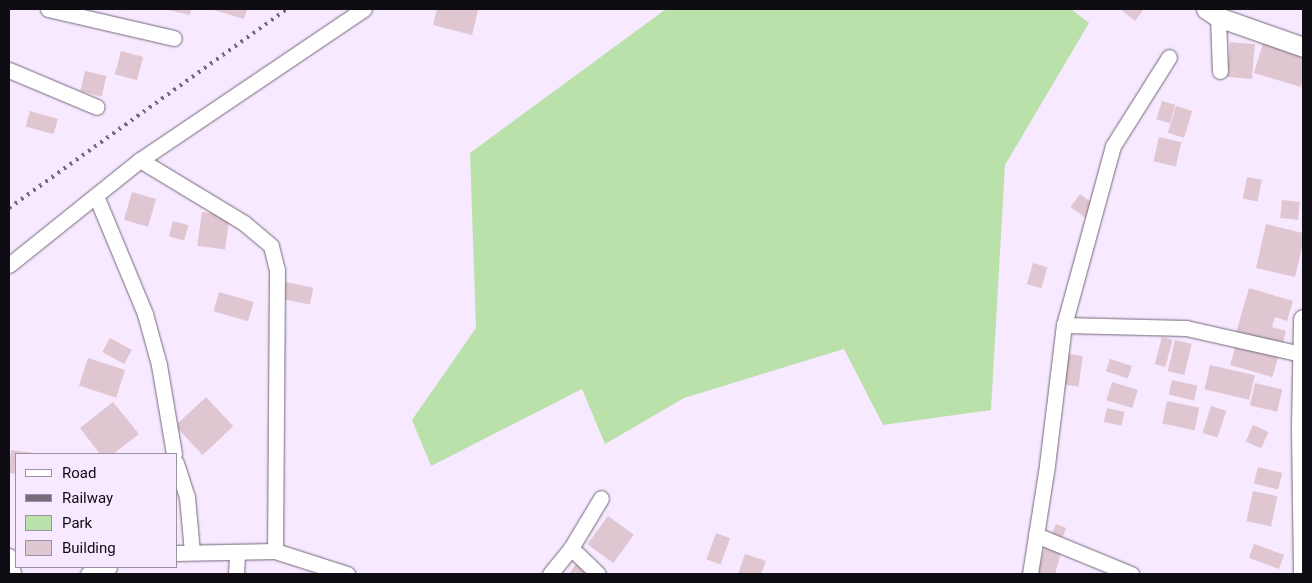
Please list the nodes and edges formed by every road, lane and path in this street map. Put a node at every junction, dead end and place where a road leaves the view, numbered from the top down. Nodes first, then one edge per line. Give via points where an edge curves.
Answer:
1 (48, 9) edge
2 (364, 9) edge
3 (1212, 13) edge
4 (174, 38) dead end
5 (1303, 47) edge
6 (1170, 58) dead end
7 (9, 70) edge
8 (1220, 71) dead end
9 (97, 107) dead end
10 (140, 160) junction
11 (96, 196) junction
12 (9, 265) edge
13 (1303, 319) edge
14 (1064, 325) junction
15 (1301, 354) junction
16 (174, 453) edge
17 (178, 468) edge
18 (1302, 472) edge
19 (600, 498) dead end
20 (1036, 535) junction
21 (571, 548) junction
22 (276, 551) junction
23 (192, 552) junction
24 (237, 552) junction
25 (178, 553) edge
26 (9, 556) edge
27 (13, 574) edge
28 (236, 574) edge
29 (347, 574) edge
30 (550, 574) edge
31 (598, 574) edge
32 (1030, 574) edge
33 (1131, 574) edge
34 (1303, 574) edge

1 - 4 street
2 - 10 street
3 - 5 street
3 - 8 street
6 - 14 street via 1113,146
7 - 9 street
10 - 11 street
10 - 22 street via 244,223 271,246 277,270
11 - 12 street
11 - 16 street via 145,314 159,365
13 - 15 street
14 - 15 street via 1186,328
14 - 20 street
15 - 18 street
17 - 23 street via 187,497
18 - 34 street
19 - 21 street
20 - 32 street
20 - 33 street
21 - 30 street
21 - 31 street
22 - 24 street
22 - 29 street
23 - 24 street
23 - 25 street
24 - 28 street
26 - 27 street

